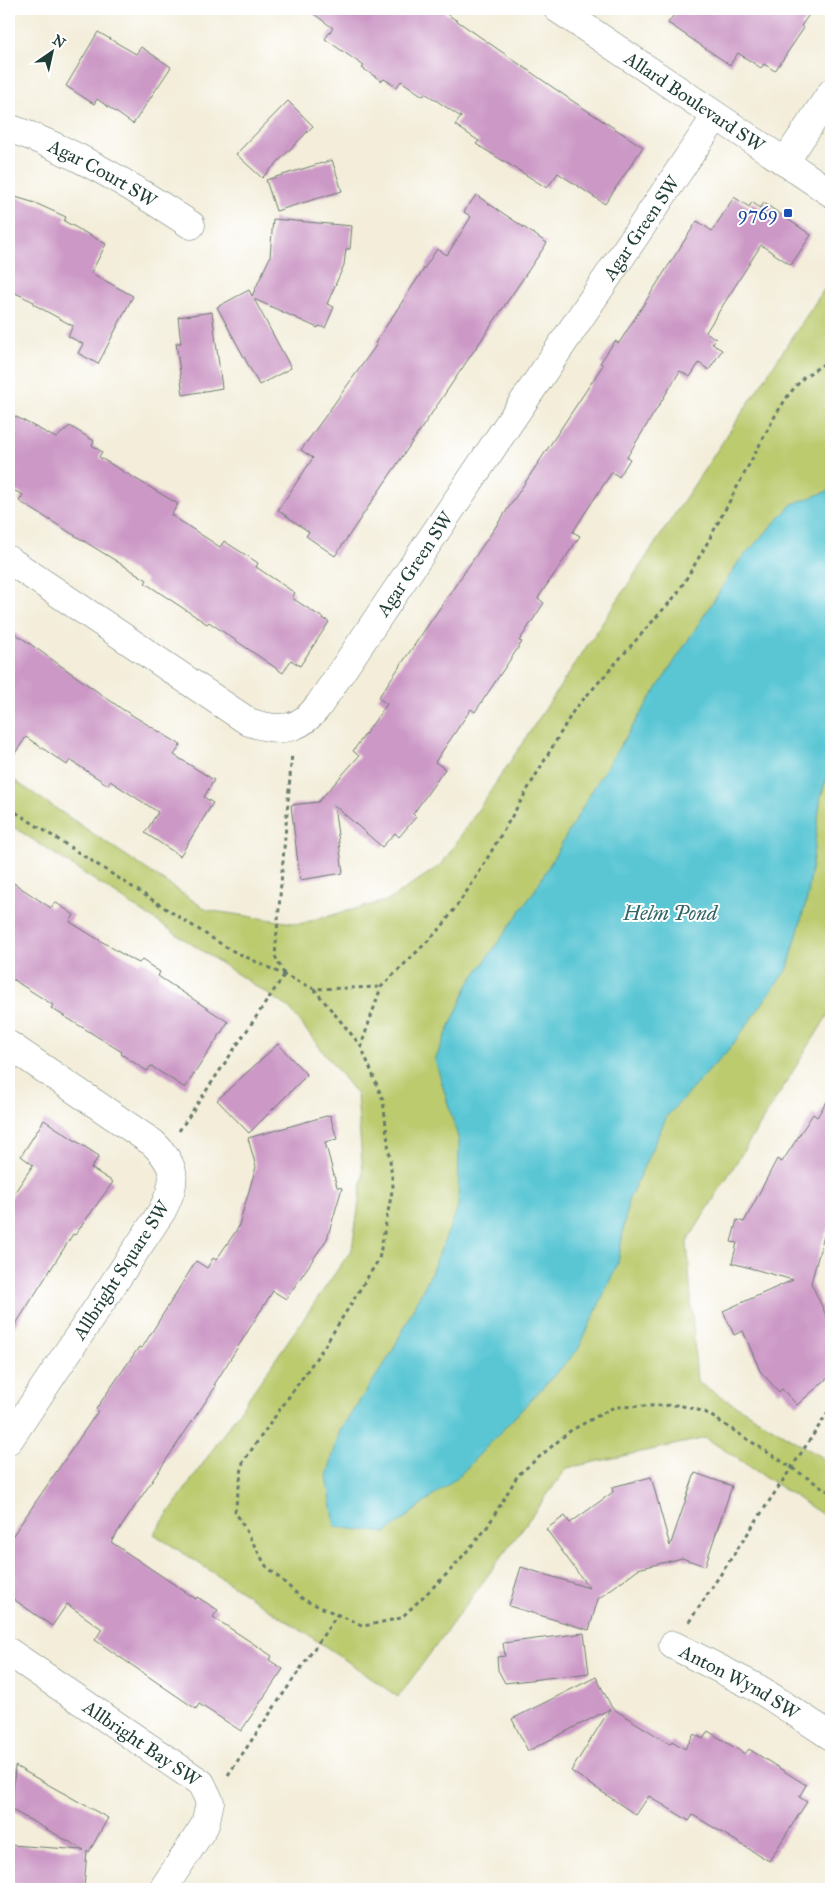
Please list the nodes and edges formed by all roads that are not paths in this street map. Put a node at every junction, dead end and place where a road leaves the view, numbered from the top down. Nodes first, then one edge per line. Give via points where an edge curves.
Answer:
1 (558, 9) edge
2 (831, 92) edge
3 (716, 116) junction
4 (9, 128) edge
5 (785, 162) junction
6 (831, 193) edge
7 (191, 225) dead end
8 (9, 560) edge
9 (9, 1045) edge
10 (9, 1440) edge
11 (673, 1645) road end
12 (9, 1652) edge
13 (831, 1736) edge
14 (163, 1889) edge

1 - 3 street, Allard Boulevard SW
2 - 5 street
3 - 5 street, Allard Boulevard SW
3 - 8 street, Agar Green SW via 319,706 306,720 294,727 266,727 250,722
4 - 7 street, Agar Court SW via 88,161
5 - 6 street, Allard Boulevard SW
9 - 10 street, Allbright Square SW via 139,1132 164,1154 172,1167 173,1183 162,1211
11 - 13 street, Anton Wynd SW via 759,1689
12 - 14 street, Allbright Bay SW via 201,1783 210,1802 205,1825

